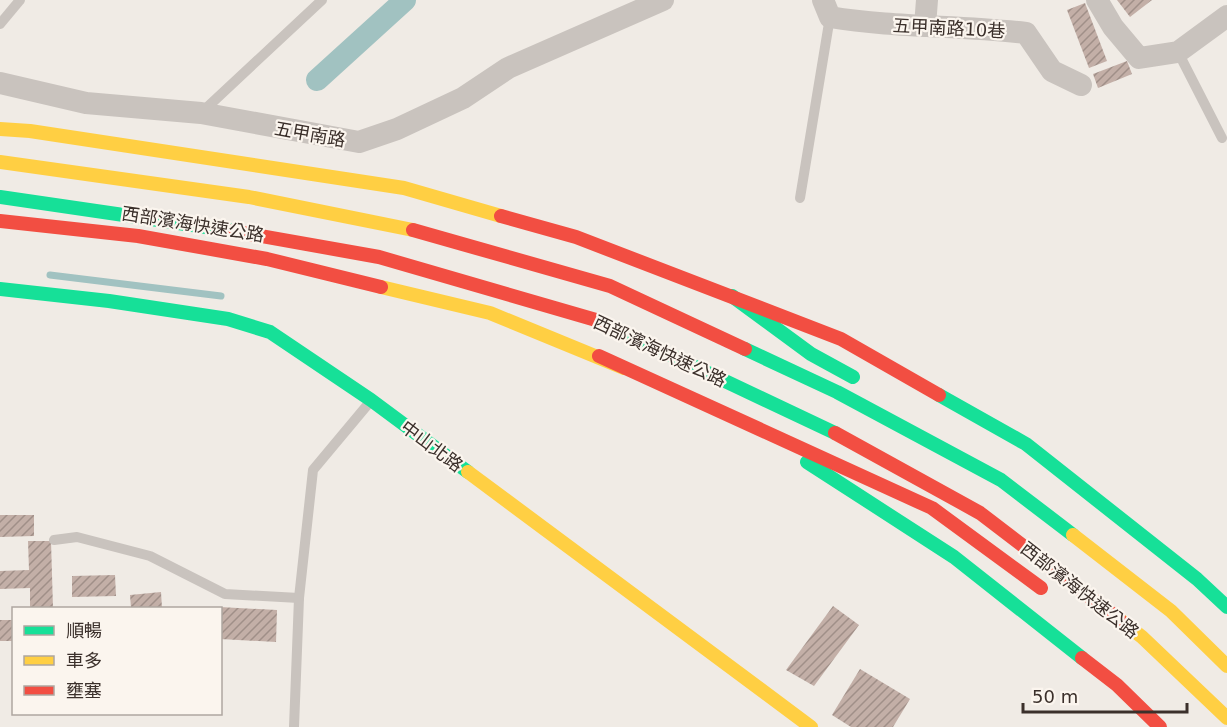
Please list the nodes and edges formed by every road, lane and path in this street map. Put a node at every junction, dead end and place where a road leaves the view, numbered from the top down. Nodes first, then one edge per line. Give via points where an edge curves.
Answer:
1 (20, 0) edge
2 (322, 0) edge
3 (663, 0) edge
4 (927, 0) edge
5 (1097, 0) edge
6 (826, 9) edge
7 (1227, 16) edge
8 (0, 24) edge
9 (925, 26) junction
10 (1178, 52) junction
11 (0, 83) edge
12 (1081, 85) dead end
13 (201, 113) junction
14 (0, 129) edge
15 (1222, 138) dead end
16 (0, 162) edge
17 (0, 197) edge
18 (800, 198) dead end
19 (0, 221) edge
20 (0, 289) edge
21 (732, 296) junction
22 (598, 356) junction
23 (862, 382) dead end
24 (371, 400) junction
25 (54, 540) dead end
26 (1054, 597) dead end
27 (299, 598) junction
28 (1227, 607) edge
29 (1227, 666) edge
30 (1227, 718) edge
31 (294, 727) edge
32 (811, 727) edge
33 (1160, 727) edge

1 - 8 lane
2 - 13 lane
3 - 13 street, 五甲南路 via 508,68 453,102 358,142
4 - 9 street
5 - 10 street via 1139,58
6 - 9 street, 五甲南路10巷 via 869,24
6 - 18 lane, 五甲南路10巷
7 - 10 street
9 - 12 street, 五甲南路10巷 via 1026,33 1052,71
10 - 15 lane
11 - 13 street, 五甲南路 via 86,103
14 - 21 main road via 405,188 576,237
16 - 29 main road, 西部濱海快速公路 via 249,197 390,223 610,286 837,392 1001,480 1171,611
17 - 30 main road, 西部濱海快速公路 via 243,232 379,257 596,320 821,425 980,513 1142,637
19 - 22 main road via 138,236 267,259 490,312
20 - 24 main road, 中山北路 via 228,319 270,332
21 - 23 main road via 812,354
21 - 28 main road via 841,339 1026,444
22 - 26 main road via 932,508
22 - 33 main road via 789,451 954,557 1117,685
24 - 27 lane via 313,470
24 - 32 main road, 中山北路
25 - 27 lane via 77,537 150,556 225,594
27 - 31 lane

